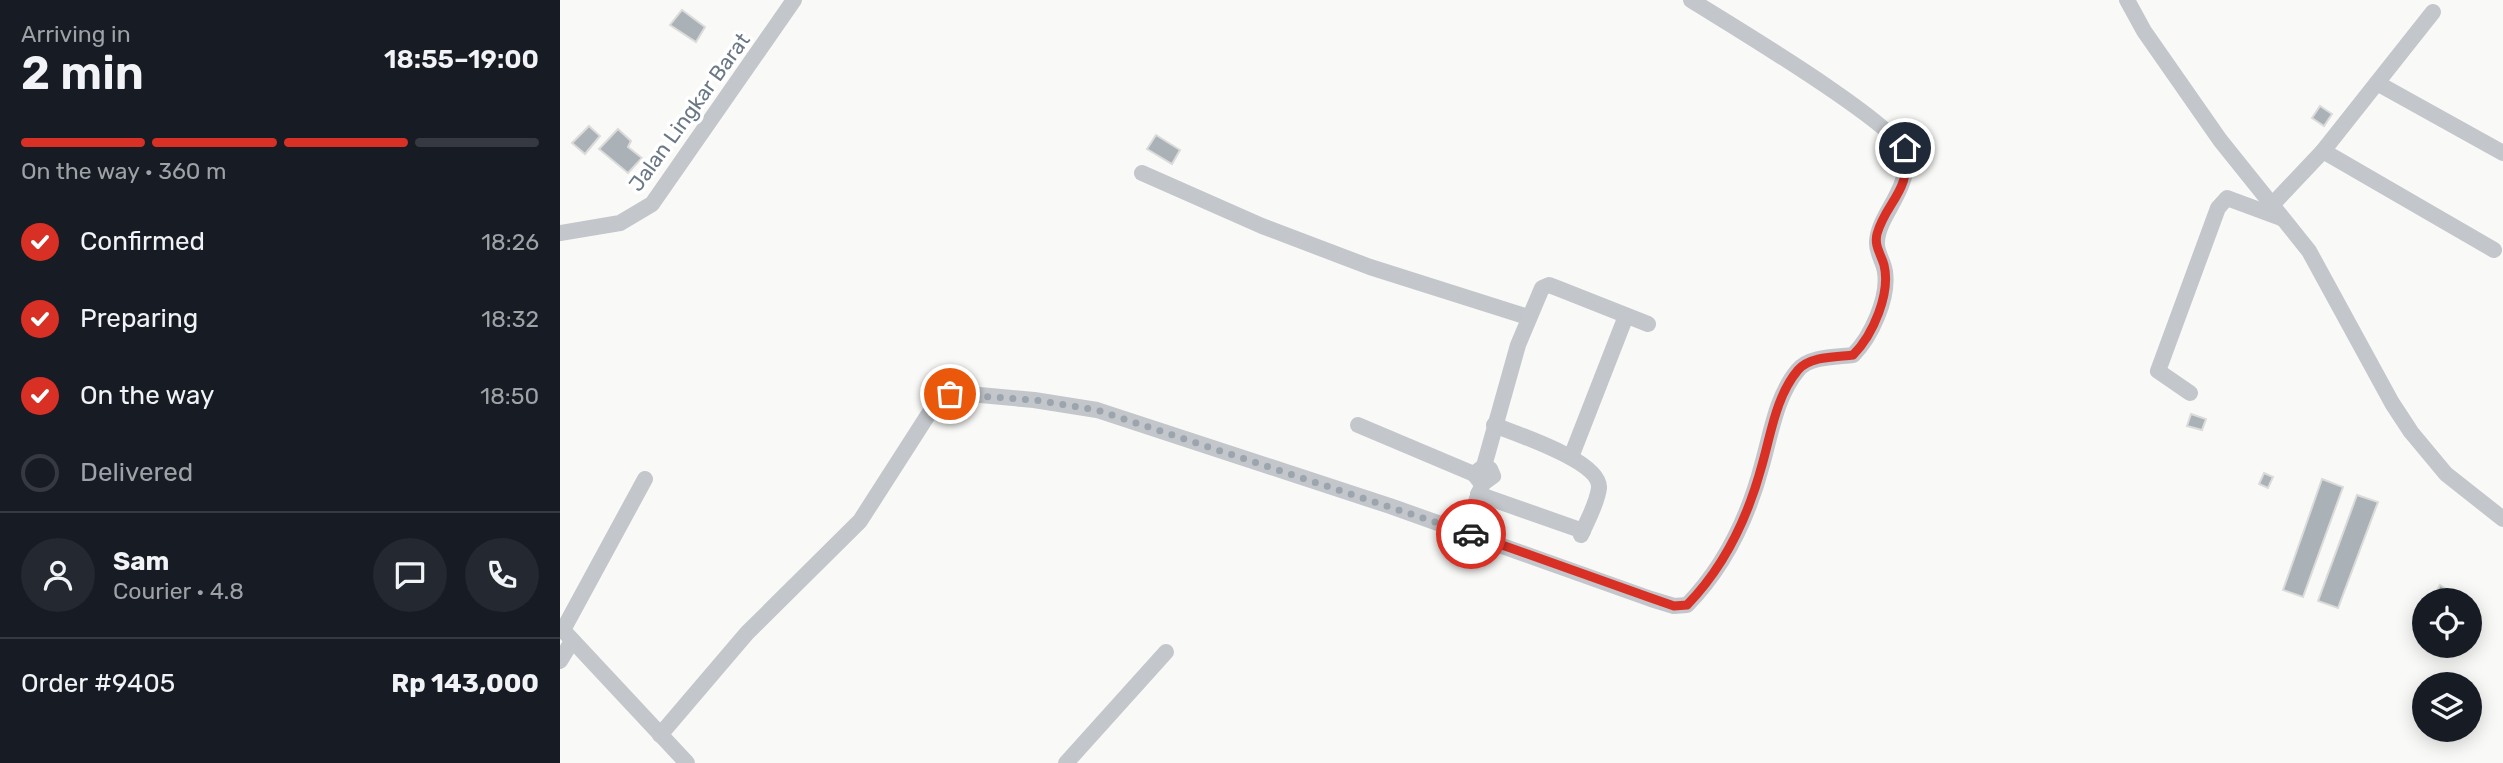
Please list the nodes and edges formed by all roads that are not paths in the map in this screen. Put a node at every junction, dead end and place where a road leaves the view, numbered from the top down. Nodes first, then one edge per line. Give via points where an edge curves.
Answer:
1 (794, 0) edge
2 (1691, 0) edge
3 (2127, 0) edge
4 (2433, 12) dead end
5 (2377, 83) junction
6 (2323, 151) junction
7 (2503, 153) edge
8 (1142, 173) dead end
9 (2276, 212) junction
10 (560, 233) edge
11 (2494, 250) dead end
12 (1626, 316) junction
13 (1528, 317) junction
14 (1648, 324) dead end
15 (2190, 393) dead end
16 (1358, 425) dead end
17 (1494, 425) junction
18 (1571, 457) junction
19 (645, 479) dead end
20 (1480, 480) junction
21 (2503, 519) edge
22 (1465, 532) junction
23 (565, 633) edge
24 (1166, 652) dead end
25 (560, 661) edge
26 (660, 735) junction
27 (687, 763) edge
28 (1066, 763) edge

1 - 10 street, Jalan Lingkar Barat via 652,204 620,223
2 - 22 street via 1807,73 1905,148 1902,190 1877,234 1886,276 1871,326 1853,355 1819,359 1799,369 1777,409 1736,540 1687,605 1674,606
3 - 9 street via 2206,120
4 - 5 street
5 - 6 street
5 - 7 street
6 - 9 street
6 - 11 street
8 - 13 street via 1370,267
9 - 15 street via 2227,198 2218,208 2158,371
9 - 21 street via 2309,251 2411,432 2446,474
12 - 13 street via 1549,285 1542,288
12 - 14 street
12 - 18 street
13 - 17 street
16 - 20 street
17 - 18 street
17 - 20 street
18 - 20 street via 1588,467 1599,488 1582,533
19 - 23 street
20 - 22 street
22 - 26 street via 1097,410 950,394 937,401 860,521 747,633
23 - 25 street
23 - 26 street
24 - 28 street
26 - 27 street

